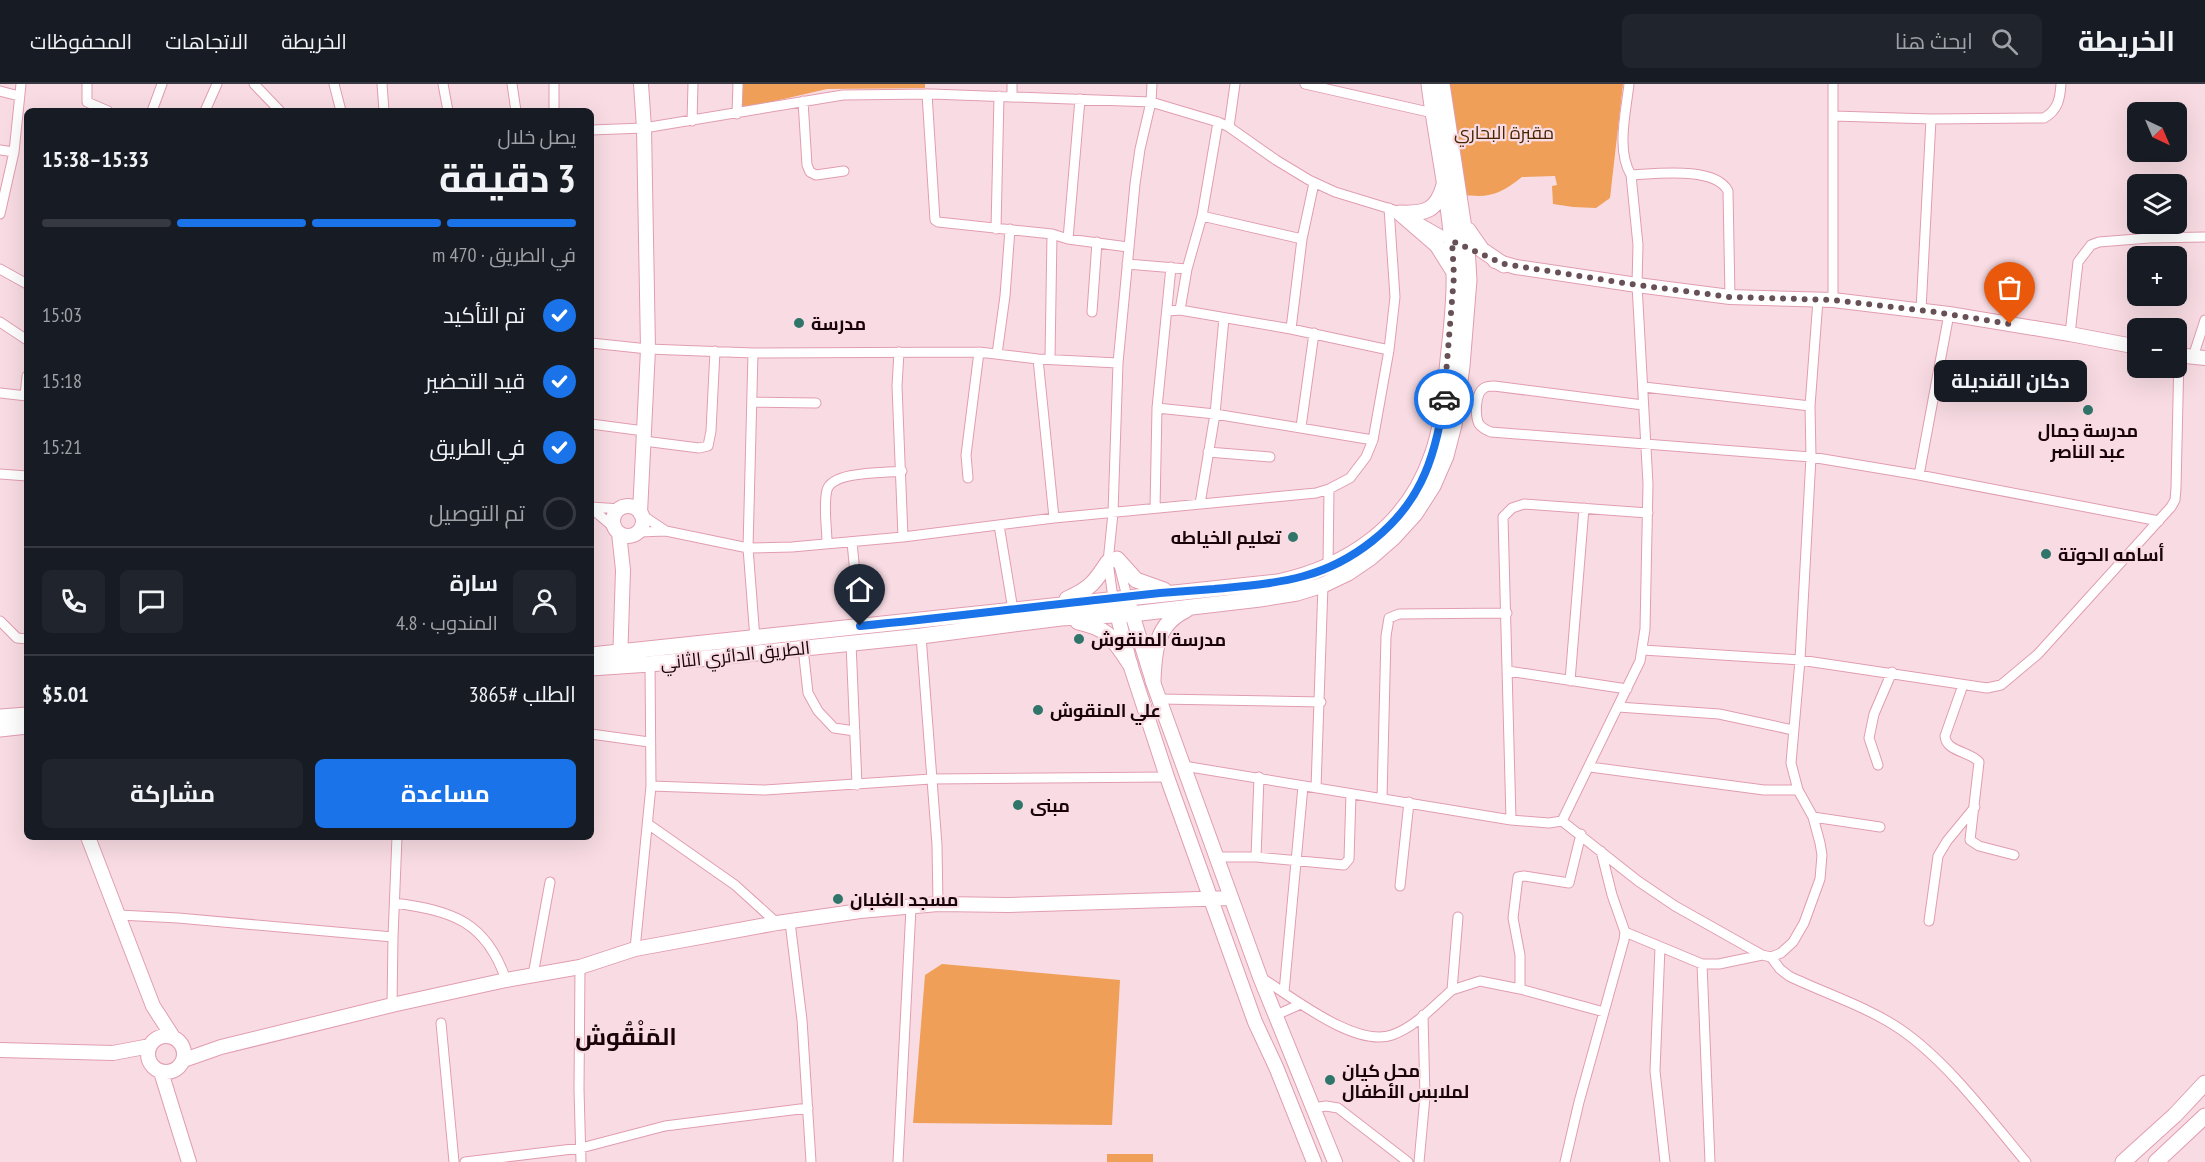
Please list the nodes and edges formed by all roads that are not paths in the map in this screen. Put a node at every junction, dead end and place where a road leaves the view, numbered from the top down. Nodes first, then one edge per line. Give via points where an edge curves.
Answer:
1 (21, 84) edge
2 (87, 84) edge
3 (162, 84) edge
4 (216, 84) edge
5 (254, 84) edge
6 (334, 84) edge
7 (382, 84) edge
8 (443, 84) edge
9 (512, 84) edge
10 (554, 84) edge
11 (640, 84) edge
12 (693, 84) edge
13 (738, 84) edge
14 (1012, 84) edge
15 (1152, 84) edge
16 (1235, 84) edge
17 (1305, 84) edge
18 (1429, 84) edge
19 (1442, 84) edge
20 (1629, 84) edge
21 (1833, 84) edge
22 (2061, 84) edge
23 (0, 91) edge
24 (930, 91) edge
25 (19, 96) junction
26 (999, 96) junction
27 (1012, 97) junction
28 (1080, 99) junction
29 (803, 101) junction
30 (1151, 102) junction
31 (101, 108) edge
32 (153, 108) edge
33 (206, 108) edge
34 (277, 108) edge
35 (340, 108) edge
36 (384, 108) edge
37 (447, 108) edge
38 (516, 108) edge
39 (554, 108) edge
40 (1433, 113) junction
41 (737, 114) junction
42 (1834, 116) junction
43 (1931, 119) junction
44 (22, 121) edge
45 (692, 121) junction
46 (1218, 122) junction
47 (1229, 127) junction
48 (644, 128) junction
49 (594, 130) edge
50 (0, 150) edge
51 (14, 152) junction
52 (844, 171) dead end
53 (1631, 175) junction
54 (1314, 183) junction
55 (1444, 185) junction
56 (1394, 210) junction
57 (1461, 213) junction
58 (0, 214) edge
59 (1202, 216) junction
60 (996, 229) junction
61 (1010, 229) junction
62 (1052, 234) junction
63 (2205, 237) edge
64 (1068, 239) junction
65 (1302, 239) junction
66 (1452, 241) junction
67 (1097, 242) junction
68 (1128, 247) junction
69 (1467, 248) junction
70 (1127, 264) junction
71 (1504, 264) junction
72 (1171, 267) junction
73 (0, 269) edge
74 (1187, 270) junction
75 (1462, 278) junction
76 (24, 283) edge
77 (1637, 285) junction
78 (1730, 297) junction
79 (1818, 300) junction
80 (1833, 300) junction
81 (1180, 310) junction
82 (1921, 310) junction
83 (1168, 311) junction
84 (1092, 312) dead end
85 (1949, 314) junction
86 (1224, 318) junction
87 (2205, 320) edge
88 (0, 322) edge
89 (1291, 328) junction
90 (1314, 333) junction
91 (2070, 334) junction
92 (24, 338) edge
93 (594, 343) edge
94 (2127, 345) edge
95 (648, 349) junction
96 (1389, 350) junction
97 (715, 351) junction
98 (899, 352) junction
99 (979, 352) junction
100 (753, 353) junction
101 (997, 354) junction
102 (2188, 356) edge
103 (1050, 358) junction
104 (1038, 359) junction
105 (1118, 363) junction
106 (1644, 387) junction
107 (0, 393) edge
108 (24, 396) edge
109 (752, 402) junction
110 (816, 403) dead end
111 (1643, 405) junction
112 (1810, 406) junction
113 (1157, 408) junction
114 (1215, 414) junction
115 (594, 425) edge
116 (1301, 428) junction
117 (644, 436) junction
118 (1373, 440) junction
119 (1647, 445) junction
120 (1208, 452) junction
121 (1270, 457) dead end
122 (1811, 457) junction
123 (902, 471) junction
124 (0, 474) edge
125 (1918, 475) junction
126 (24, 476) edge
127 (968, 478) dead end
128 (641, 481) junction
129 (1329, 489) junction
130 (1200, 504) junction
131 (594, 508) edge
132 (623, 508) junction
133 (1155, 508) junction
134 (1584, 508) junction
135 (594, 511) edge
136 (1113, 513) junction
137 (1648, 513) junction
138 (641, 514) junction
139 (1054, 518) junction
140 (2159, 521) junction
141 (999, 525) junction
142 (666, 531) junction
143 (618, 532) junction
144 (637, 533) junction
145 (903, 537) junction
146 (852, 542) junction
147 (827, 543) junction
148 (748, 548) junction
149 (1113, 561) junction
150 (1328, 567) junction
151 (623, 570) junction
152 (1323, 585) junction
153 (1173, 592) junction
154 (1120, 597) junction
155 (1049, 606) junction
156 (1195, 606) junction
157 (1013, 610) junction
158 (1507, 613) junction
159 (1132, 614) junction
160 (1116, 615) junction
161 (1060, 618) junction
162 (0, 621) edge
163 (860, 626) junction
164 (921, 636) junction
165 (24, 639) edge
166 (755, 639) junction
167 (851, 643) junction
168 (803, 648) junction
169 (1643, 650) junction
170 (594, 655) edge
171 (620, 658) junction
172 (1800, 660) junction
173 (650, 664) junction
174 (1131, 664) junction
175 (594, 667) edge
176 (1508, 671) junction
177 (1892, 672) junction
178 (1153, 681) junction
179 (1570, 681) junction
180 (1963, 685) junction
181 (1627, 689) junction
182 (1160, 699) junction
183 (1321, 702) junction
184 (1618, 707) junction
185 (24, 715) edge
186 (0, 717) edge
187 (24, 726) edge
188 (0, 729) edge
189 (1793, 730) junction
190 (855, 731) junction
191 (594, 734) edge
192 (650, 741) junction
193 (1878, 765) dead end
194 (1184, 766) junction
195 (1590, 766) junction
196 (1167, 777) junction
197 (1259, 777) junction
198 (931, 779) junction
199 (857, 785) junction
200 (651, 786) junction
201 (1303, 786) junction
202 (1316, 788) junction
203 (1798, 790) junction
204 (1351, 794) junction
205 (1382, 798) junction
206 (1409, 802) junction
207 (1975, 807) junction
208 (1813, 817) junction
209 (1511, 820) junction
210 (1562, 821) junction
211 (648, 824) junction
212 (1880, 827) dead end
213 (1581, 834) junction
214 (89, 840) edge
215 (398, 840) edge
216 (1601, 851) junction
217 (2014, 855) dead end
218 (1216, 857) junction
219 (1256, 858) junction
220 (1295, 860) junction
221 (550, 882) dead end
222 (1400, 886) dead end
223 (1231, 898) junction
224 (1212, 900) junction
225 (395, 903) junction
226 (938, 904) junction
227 (911, 908) junction
228 (119, 915) junction
229 (1458, 917) dead end
230 (1929, 921) dead end
231 (784, 923) junction
232 (1625, 932) junction
233 (393, 937) junction
234 (1660, 947) junction
235 (635, 949) junction
236 (1767, 956) junction
237 (1702, 964) junction
238 (580, 967) junction
239 (533, 975) junction
240 (1260, 977) junction
241 (506, 980) junction
242 (1520, 989) junction
243 (1452, 990) junction
244 (1284, 992) junction
245 (1301, 1004) junction
246 (392, 1005) junction
247 (153, 1006) junction
248 (1604, 1012) junction
249 (1276, 1015) junction
250 (1423, 1015) junction
251 (441, 1023) dead end
252 (177, 1040) junction
253 (152, 1043) junction
254 (221, 1047) junction
255 (0, 1050) edge
256 (113, 1053) junction
257 (181, 1064) junction
258 (156, 1067) junction
259 (2205, 1083) edge
260 (173, 1107) junction
261 (808, 1108) junction
262 (1312, 1108) junction
263 (2204, 1119) edge
264 (581, 1148) junction
265 (189, 1162) edge
266 (454, 1162) edge
267 (465, 1162) edge
268 (581, 1162) edge
269 (811, 1162) edge
270 (898, 1162) edge
271 (1314, 1162) edge
272 (1335, 1162) edge
273 (1408, 1162) edge
274 (1419, 1162) edge
275 (1566, 1162) edge
276 (1665, 1162) edge
277 (1710, 1162) edge
278 (2026, 1162) edge
279 (2122, 1162) edge
280 (2156, 1162) edge

1 - 25 street
2 - 31 street via 87,102
3 - 32 street
4 - 33 street
5 - 34 street
6 - 35 street
7 - 36 street
8 - 37 street
9 - 38 street
10 - 39 street
11 - 48 street
12 - 45 street
13 - 41 street
14 - 27 street
15 - 30 street
16 - 47 street
17 - 40 street
18 - 40 main road, الطريق الدائري الثاني
19 - 57 main road, الطريق الدائري الثاني
20 - 53 street via 1622,150
21 - 42 street
22 - 43 street via 2056,108 2044,118
23 - 25 street
24 - 26 street
24 - 29 street
24 - 60 street via 935,220
25 - 44 street
26 - 27 street
26 - 60 street
27 - 28 street
28 - 30 street
28 - 64 street
29 - 41 street
29 - 52 street via 810,172 816,175
30 - 46 street
30 - 68 street via 1140,149
40 - 55 main road, الطريق الدائري الثاني
41 - 45 street
42 - 43 street
42 - 80 street
43 - 82 street
44 - 51 street
45 - 48 street
46 - 47 street
46 - 59 street
47 - 54 street
48 - 49 street
48 - 95 street
50 - 51 street
51 - 58 street
53 - 77 street via 1638,245
53 - 78 street via 1706,176 1725,185
54 - 56 street
54 - 65 street
55 - 56 main road via 1437,202 1429,209 1420,213
55 - 66 main road, الطريق الدائري الثاني
56 - 66 street
56 - 75 main road via 1437,245
56 - 96 street via 1395,297
57 - 69 main road, الطريق الدائري الثاني
57 - 71 main road via 1475,243
59 - 65 street
59 - 74 street
60 - 61 street
61 - 62 street
61 - 101 street
62 - 64 street
62 - 103 street
63 - 91 street via 2091,245 2078,262
64 - 67 street
65 - 89 street
66 - 69 street
66 - 75 main road, الطريق الدائري الثاني
67 - 68 street
67 - 84 street
68 - 70 street
69 - 71 street
69 - 75 main road, الطريق الدائري الثاني
70 - 72 street
70 - 105 street
71 - 75 main road via 1481,263
71 - 77 street
72 - 74 street
72 - 83 street
73 - 76 street
74 - 81 street
75 - 150 main road, الطريق الدائري الثاني via 1450,339 1441,422 1421,483 1385,529 1360,550
75 - 152 main road, الطريق الدائري الثاني via 1463,354 1454,425 1433,486 1394,537 1348,573
77 - 78 street
77 - 106 street
78 - 79 street
79 - 80 street
79 - 112 street
80 - 82 street
81 - 83 street
81 - 86 street
82 - 85 street
83 - 113 street
85 - 91 street
85 - 125 street
86 - 89 street
86 - 114 street
87 - 102 street
88 - 92 street
89 - 90 street
90 - 96 street
90 - 116 street
91 - 94 street
93 - 95 street
95 - 97 street
95 - 117 street
96 - 118 street
97 - 100 street
97 - 117 street via 708,446 699,448
98 - 99 street
98 - 100 street
98 - 123 street
99 - 101 street
99 - 127 street via 966,455
100 - 109 street
101 - 104 street
102 - 140 street via 2175,500
103 - 104 street
103 - 105 street
104 - 139 street
105 - 136 street
106 - 111 street
106 - 112 street
107 - 108 street
109 - 110 street
109 - 148 street
111 - 119 street
111 - 119 street via 1494,386 1480,391 1477,399 1480,426 1491,432
112 - 122 street
113 - 114 street
113 - 133 street
114 - 116 street
114 - 120 street
115 - 117 street
116 - 118 street
117 - 128 street
118 - 129 street via 1357,471
119 - 122 street
119 - 137 street
120 - 121 street
120 - 130 street
122 - 125 street
122 - 172 street
123 - 145 street
123 - 147 street via 846,476 831,483 826,498
124 - 126 street
125 - 140 street
128 - 132 street
128 - 138 street
129 - 130 street
129 - 150 street
130 - 133 street
131 - 132 street
132 - 138 street via 636,509
132 - 143 street via 614,518
133 - 136 street
134 - 137 street
134 - 158 street via 1524,504 1506,512 1503,524
134 - 179 street
135 - 143 street
136 - 139 street
136 - 149 street
137 - 169 street
138 - 142 street
138 - 144 street via 642,526
139 - 141 street
140 - 180 street via 2016,674 2001,685 1987,688
141 - 145 street
141 - 157 street
142 - 144 street
142 - 148 street
143 - 144 street via 627,536
143 - 151 street
144 - 151 street
145 - 146 street
146 - 147 street
146 - 163 street
147 - 148 street
148 - 166 street
149 - 153 main road via 1136,580
149 - 154 street
149 - 154 street
149 - 155 main road via 1084,592
150 - 153 main road, الطريق الدائري الثاني via 1278,582
151 - 171 street
152 - 156 main road, الطريق الدائري الثاني via 1269,598
152 - 183 street
153 - 154 main road, الطريق الدائري الثاني
154 - 155 main road, الطريق الدائري الثاني
154 - 159 street
154 - 160 street
155 - 157 main road, الطريق الدائري الثاني
156 - 159 main road, الطريق الدائري الثاني
156 - 178 main road via 1175,615 1165,625 1154,651
157 - 163 main road, الطريق الدائري الثاني
158 - 176 street
158 - 205 street via 1399,614 1389,618
159 - 160 main road, الطريق الدائري الثاني
159 - 178 street
160 - 161 main road, الطريق الدائري الثاني
160 - 174 street
161 - 164 main road, الطريق الدائري الثاني
161 - 174 main road via 1100,628 1110,635
162 - 165 street via 17,638
163 - 166 main road, الطريق الدائري الثاني
164 - 167 main road, الطريق الدائري الثاني
164 - 198 street
166 - 171 main road, الطريق الدائري الثاني
167 - 168 main road, الطريق الدائري الثاني
167 - 190 street
168 - 173 main road, الطريق الدائري الثاني
168 - 190 street via 808,693 818,711 834,728
169 - 172 street
169 - 181 street
170 - 171 main road, الطريق الدائري الثاني
171 - 173 main road, الطريق الدائري الثاني
171 - 175 main road, الطريق الدائري الثاني
172 - 177 street
172 - 189 street
173 - 192 street
174 - 196 street
176 - 179 street
176 - 209 street
177 - 180 street
177 - 193 street via 1874,714 1869,738
178 - 182 street
179 - 181 street
180 - 207 street via 1945,736 1948,746 1980,762
181 - 184 street
182 - 183 street
182 - 194 street
183 - 202 street
184 - 189 street via 1719,714
184 - 195 street
185 - 186 main road
187 - 188 main road
189 - 203 street via 1791,763
190 - 199 street
191 - 192 street
192 - 200 street
194 - 197 street
194 - 218 street
195 - 203 street via 1764,790
195 - 210 street
196 - 198 street
196 - 224 street
197 - 201 street
197 - 219 street
198 - 199 street
198 - 226 street
199 - 200 street via 765,790
200 - 211 street
201 - 202 street
201 - 220 street
202 - 204 street
203 - 208 street
204 - 205 street
204 - 220 street via 1347,863
205 - 206 street
206 - 209 street
206 - 222 street
207 - 217 street via 1970,840 1978,846
207 - 230 street via 1938,856
208 - 212 street
208 - 236 street via 1822,855 1820,879 1793,942 1781,952
209 - 210 street via 1549,824
210 - 213 street
211 - 231 street
211 - 235 street
213 - 216 street
213 - 242 street via 1569,883 1518,877 1513,918 1520,955
214 - 228 street
215 - 225 street
216 - 232 street
216 - 236 street via 1675,906
218 - 219 street
218 - 223 street
219 - 220 street
220 - 244 street
221 - 239 street
223 - 224 street
223 - 240 street
224 - 226 street
224 - 271 street via 1255,1022
225 - 233 street
225 - 241 street via 447,912 469,926 495,951
226 - 227 street
227 - 231 street via 860,911
227 - 270 street
228 - 233 street
228 - 247 street
229 - 243 street
231 - 235 street
231 - 261 street via 802,1020
232 - 234 street
232 - 248 street
233 - 246 street
234 - 237 street
234 - 276 street via 1655,1071
235 - 238 street
236 - 237 street
236 - 278 street via 1789,976 1901,1030 1970,1095
237 - 277 street
238 - 239 street
238 - 264 street
239 - 241 street
240 - 244 street
240 - 249 street
241 - 246 street
242 - 243 street via 1480,981
242 - 248 street
243 - 250 street
244 - 245 street
245 - 249 street
245 - 250 street via 1351,1031 1376,1039 1406,1029
246 - 254 street
247 - 252 street
247 - 253 street
248 - 275 street
249 - 262 street
250 - 274 street via 1425,1097
251 - 266 street
252 - 253 street via 160,1037
252 - 254 street
252 - 257 street via 185,1052
253 - 256 street
253 - 258 street via 148,1051
254 - 257 street
255 - 256 street
256 - 258 street
257 - 258 street via 170,1072
257 - 260 street
258 - 260 street
259 - 279 main road
260 - 265 street
261 - 264 street via 665,1126
261 - 269 street
262 - 272 street
262 - 273 street via 1338,1108
263 - 280 main road
264 - 267 street
264 - 268 street

